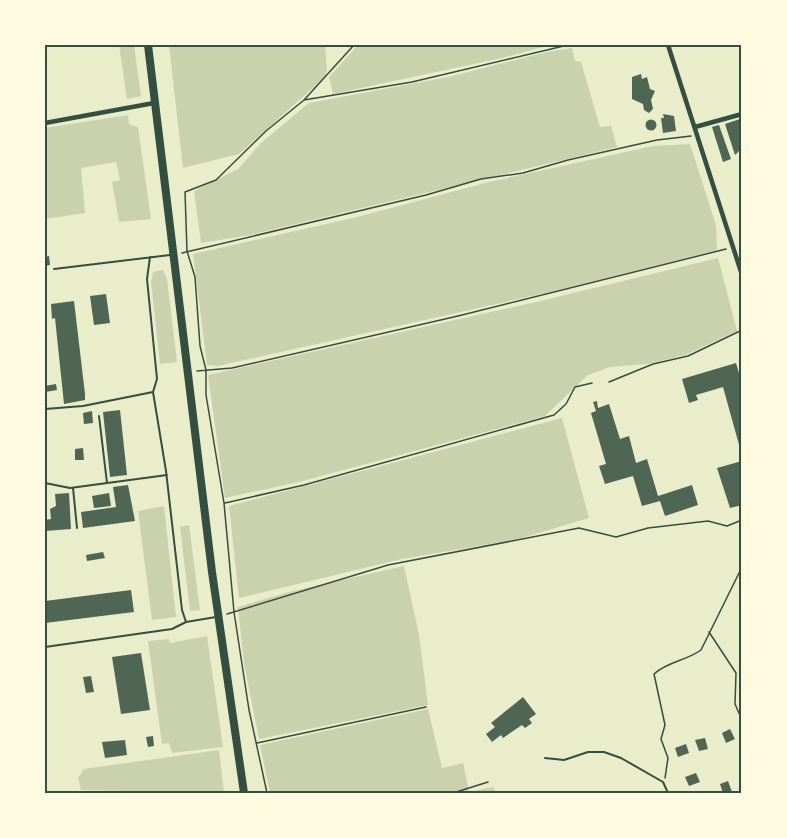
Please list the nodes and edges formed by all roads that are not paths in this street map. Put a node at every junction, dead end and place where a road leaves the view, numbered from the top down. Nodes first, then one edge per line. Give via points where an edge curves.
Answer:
1 (148, 45) edge
2 (668, 45) edge
3 (154, 104) junction
4 (742, 114) edge
5 (45, 123) edge
6 (695, 127) junction
7 (172, 255) junction
8 (150, 257) junction
9 (54, 268) dead end
10 (742, 275) edge
11 (153, 392) junction
12 (45, 409) edge
13 (99, 416) dead end
14 (167, 475) junction
15 (45, 483) edge
16 (106, 483) junction
17 (73, 488) junction
18 (77, 528) dead end
19 (219, 617) junction
20 (186, 621) junction
21 (45, 647) edge
22 (545, 758) dead end
23 (244, 793) edge
24 (668, 793) edge

1 - 3 highway
2 - 6 street
3 - 5 street
3 - 7 highway
4 - 6 street
6 - 10 street
7 - 8 lane
7 - 19 highway
8 - 9 lane
8 - 11 lane via 147,279 157,379
11 - 12 lane
11 - 14 lane
13 - 16 lane
14 - 16 lane
14 - 20 lane
15 - 17 lane
16 - 17 lane
17 - 18 lane
19 - 20 lane
19 - 23 highway
20 - 21 lane via 172,629
22 - 24 lane via 564,760 588,752 603,752 663,782

